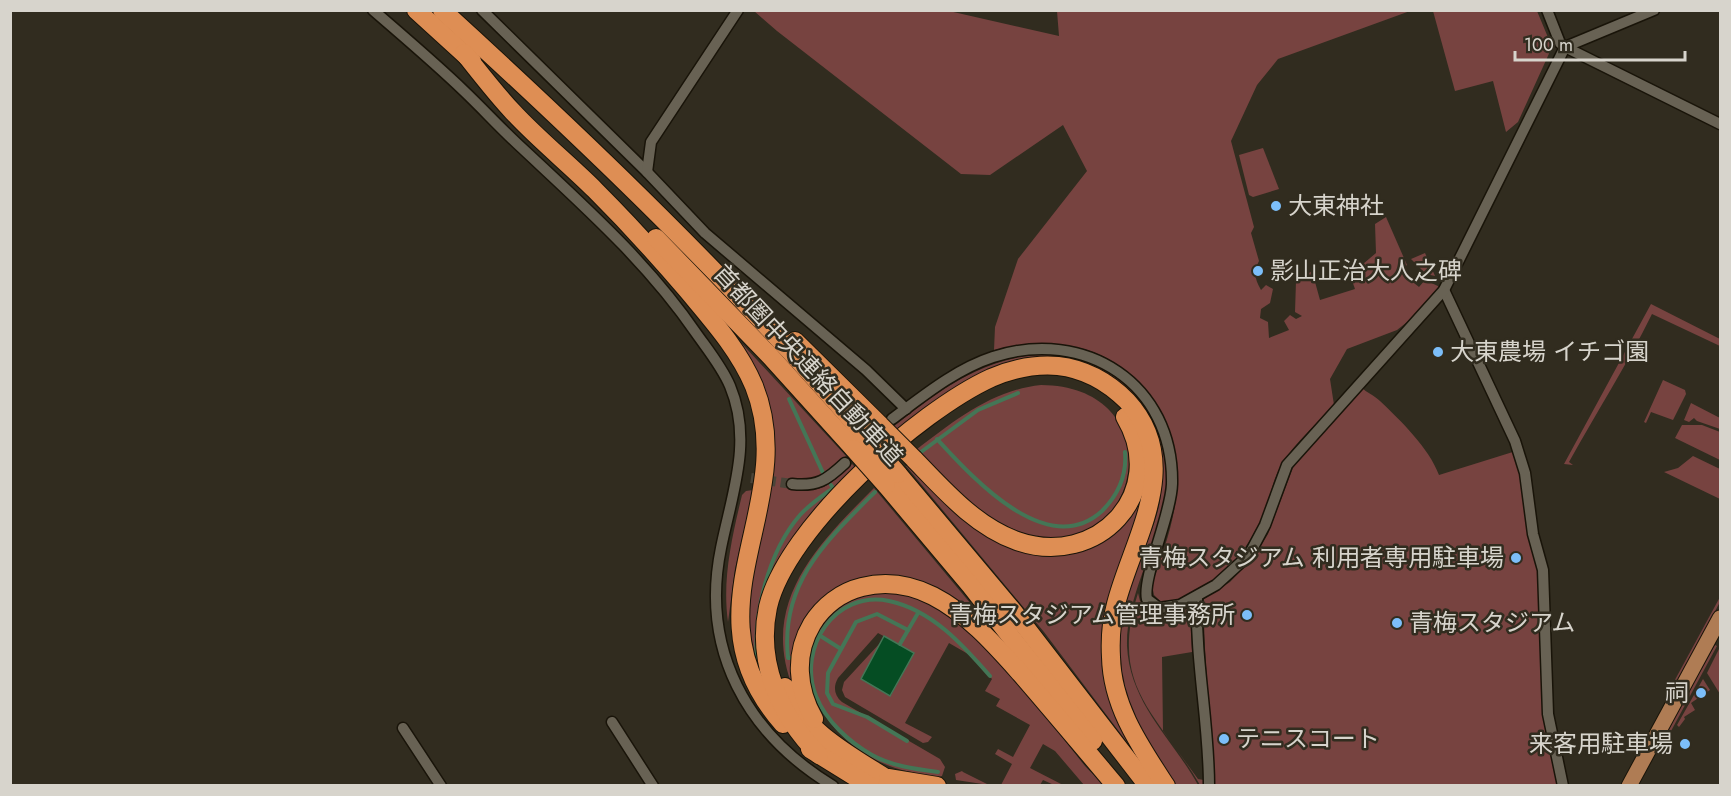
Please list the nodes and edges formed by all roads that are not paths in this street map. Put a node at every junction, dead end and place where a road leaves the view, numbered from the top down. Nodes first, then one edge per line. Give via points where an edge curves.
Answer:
1 (373, 10) edge
2 (416, 10) edge
3 (442, 10) edge
4 (482, 10) edge
5 (738, 10) edge
6 (1547, 10) edge
7 (1654, 10) edge
8 (1565, 47) junction
9 (464, 53) junction
10 (1720, 124) edge
11 (647, 172) junction
12 (1444, 290) junction
13 (906, 409) junction
14 (868, 439) junction
15 (739, 476) junction
16 (751, 478) tunnel mouth
17 (892, 479) junction
18 (792, 484) tunnel mouth
19 (1197, 597) junction
20 (1720, 618) edge
21 (612, 722) dead end
22 (403, 728) dead end
23 (821, 733) junction
24 (819, 755) junction
25 (901, 782) edge
26 (935, 785) edge
27 (441, 786) edge
28 (653, 786) edge
29 (833, 786) edge
30 (870, 786) edge
31 (1116, 786) edge
32 (1127, 786) edge
33 (1148, 786) edge
34 (1166, 786) edge
35 (1209, 786) edge
36 (1563, 786) edge
37 (1629, 786) edge

1 - 15 street via 582,203 662,286 718,363 730,386 740,421
2 - 9 highway, 首都圏中央連絡自動車道
3 - 14 highway via 684,242 759,308
4 - 11 street
5 - 11 street via 651,142
6 - 8 street
7 - 8 street
8 - 10 street
8 - 12 street
9 - 14 highway, 首都圏中央連絡自動車道 via 639,220 762,348
9 - 24 highway via 513,112 595,190 668,268 729,343 748,373 764,418 766,453 762,492 741,585 742,645 767,705 786,728
11 - 13 street via 705,232
12 - 19 street via 1292,459 1249,555 1223,580
12 - 36 street via 1515,441 1525,473 1533,534 1543,570 1548,714
13 - 14 street
13 - 19 street via 964,369 1008,353 1061,350 1116,369 1150,405 1164,433 1170,459 1169,510 1147,585 1147,599 1155,607 1164,608
14 - 17 highway, 首都圏中央連絡自動車道, bridge
14 - 18 street via 822,483
14 - 23 highway, bridge via 914,459 957,503 986,525 1017,541 1052,547 1083,542 1109,527 1132,494 1139,464 1134,435 1118,408 1086,384 1057,377 1025,378 988,391 913,443 867,484 820,534 796,567 782,598 776,638 782,679 796,708
15 - 16 street
15 - 29 street via 720,552 718,577 726,658 758,723 787,754
17 - 32 highway, 首都圏中央連絡自動車道
17 - 33 highway, 首都圏中央連絡自動車道 via 1020,620
19 - 35 street
20 - 37 main road
21 - 28 street
22 - 27 street
23 - 25 highway via 856,760
23 - 31 highway via 807,705 800,678 801,652 810,627 826,607 851,590 874,584 901,585 950,606 989,639
24 - 30 highway
24 - 34 highway via 786,715 768,663 767,615 786,563 811,528 849,487 947,404 1003,374 1056,366 1086,373 1111,387 1137,414 1151,446 1151,496 1116,604 1111,659 1117,694 1128,723
25 - 26 highway

